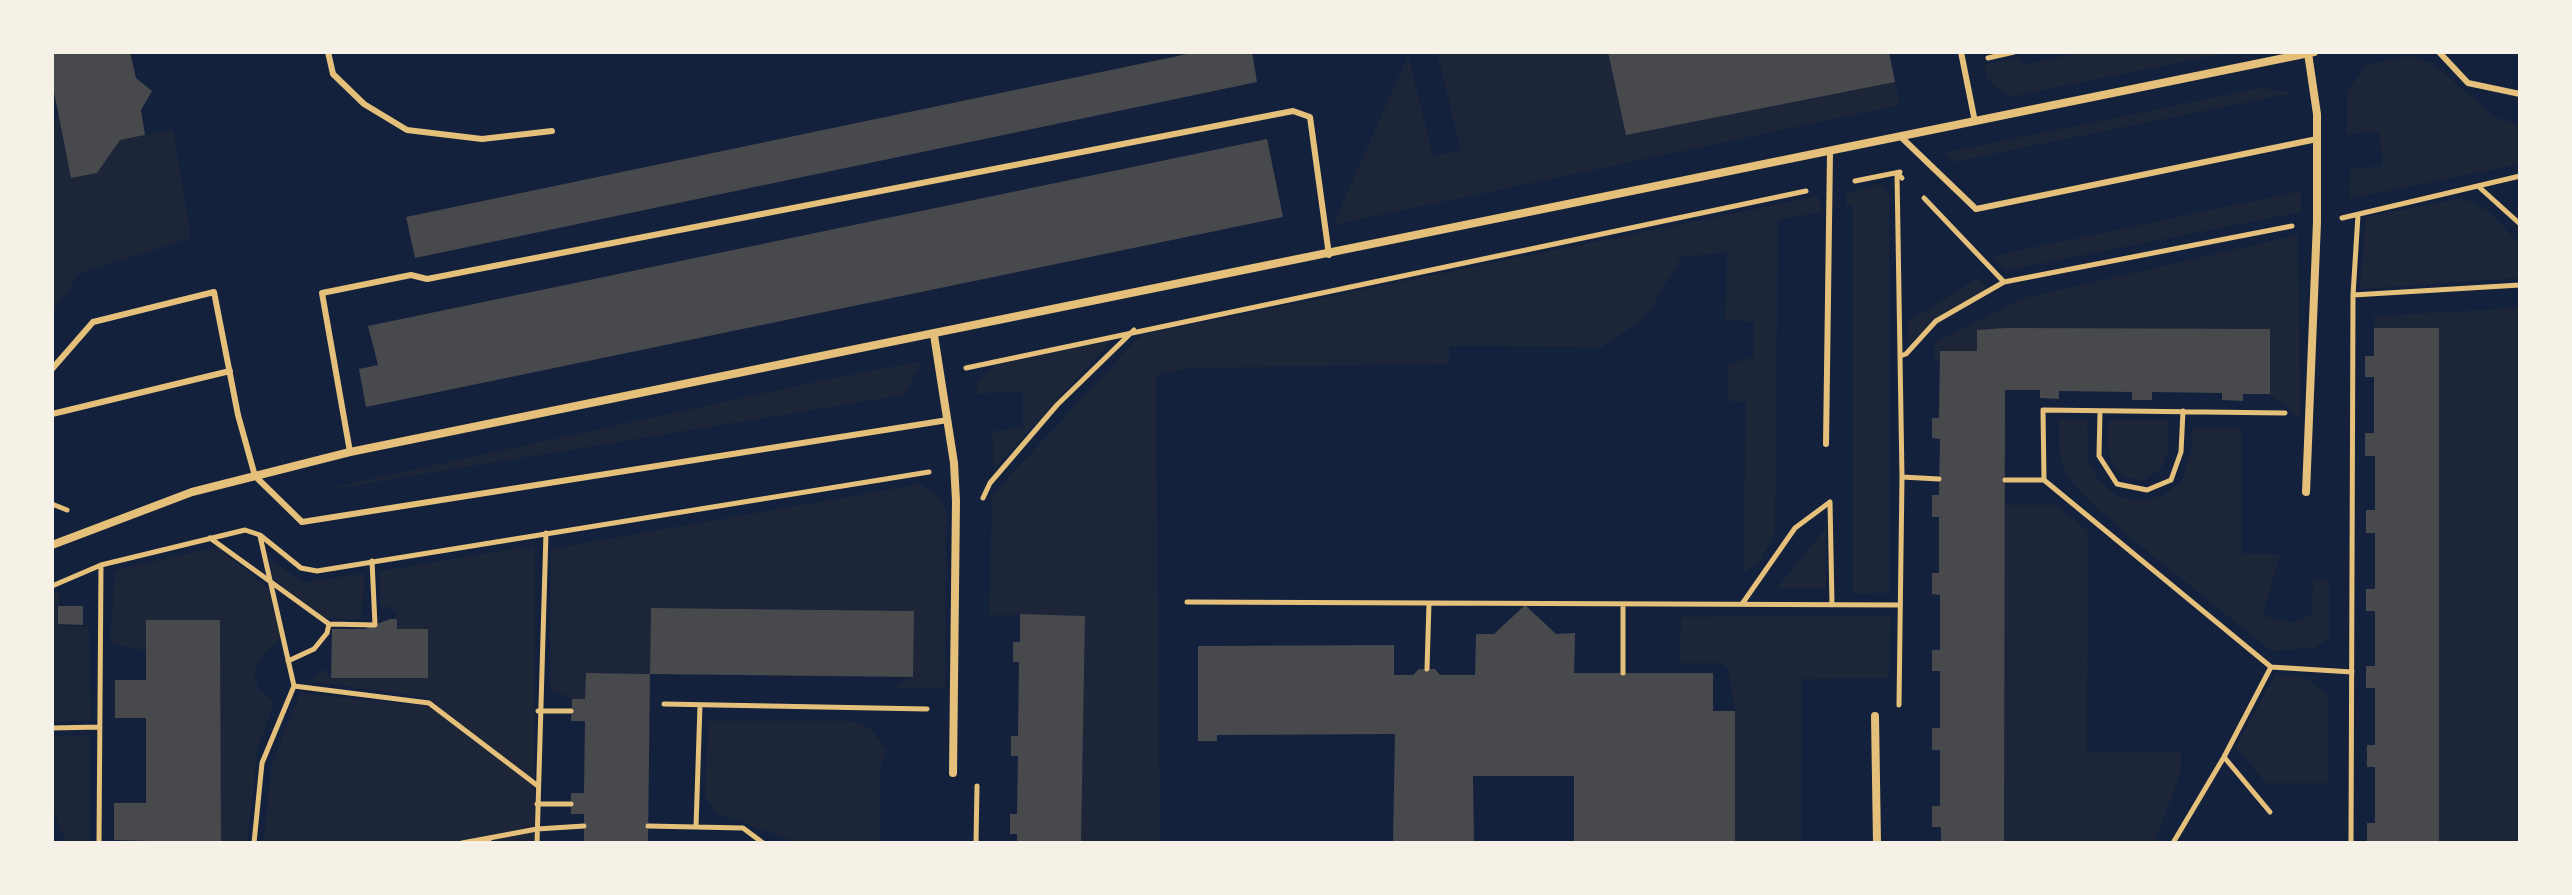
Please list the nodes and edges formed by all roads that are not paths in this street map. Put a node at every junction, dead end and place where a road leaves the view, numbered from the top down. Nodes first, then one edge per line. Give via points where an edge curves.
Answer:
1 (328, 52) edge
2 (1961, 52) edge
3 (2439, 52) edge
4 (2311, 53) edge
5 (2520, 94) edge
6 (1975, 122) junction
7 (552, 131) dead end
8 (1901, 137) junction
9 (2317, 139) junction
10 (1830, 152) junction
11 (1329, 255) junction
12 (934, 335) junction
13 (52, 369) edge
14 (230, 371) junction
15 (52, 414) edge
16 (948, 420) junction
17 (1826, 444) dead end
18 (350, 452) junction
19 (255, 476) junction
20 (2306, 492) dead end
21 (52, 545) edge
22 (1875, 716) dead end
23 (953, 773) dead end
24 (1877, 843) edge

1 - 7 lane via 333,74 364,104 407,130 482,139
2 - 6 lane
3 - 5 lane via 2468,83
4 - 6 street
4 - 9 street
6 - 8 street
8 - 9 lane via 1976,209
8 - 10 street
9 - 20 street
10 - 11 street
10 - 17 lane
11 - 12 street
11 - 18 lane via 1310,117 1293,111 427,279 411,275 381,281 322,293
12 - 16 street
12 - 18 street
13 - 14 lane via 93,322 214,292
14 - 15 lane
14 - 19 lane
16 - 19 lane via 302,522
16 - 23 street via 954,468
18 - 19 street
19 - 21 street via 134,511
22 - 24 street

